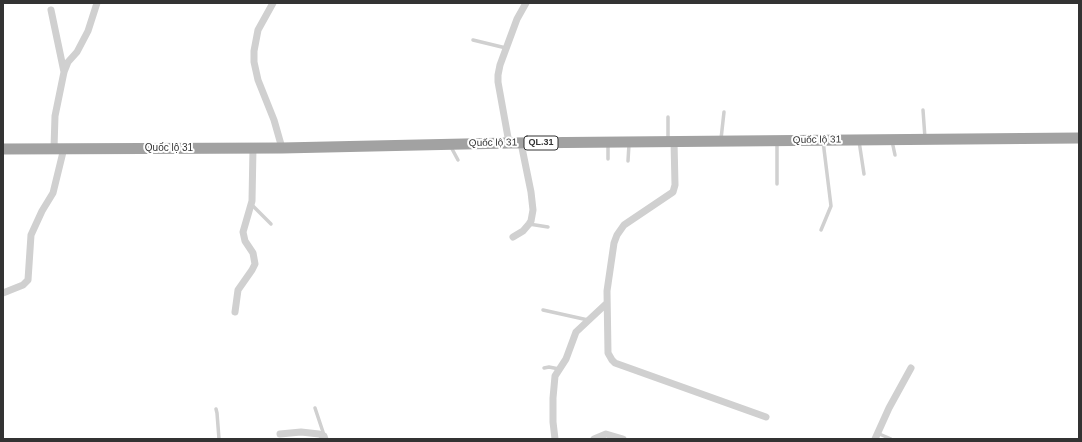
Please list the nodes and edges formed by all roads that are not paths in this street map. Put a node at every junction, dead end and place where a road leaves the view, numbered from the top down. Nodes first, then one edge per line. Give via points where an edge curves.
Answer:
1 (97, 3) edge
2 (273, 3) edge
3 (526, 3) edge
4 (51, 10) dead end
5 (473, 40) dead end
6 (506, 48) junction
7 (64, 72) junction
8 (923, 110) dead end
9 (724, 112) dead end
10 (668, 117) dead end
11 (1079, 138) edge
12 (925, 139) junction
13 (823, 140) junction
14 (859, 140) junction
15 (891, 140) junction
16 (671, 141) junction
17 (721, 141) junction
18 (777, 141) junction
19 (520, 142) junction
20 (608, 142) junction
21 (629, 142) junction
22 (509, 143) junction
23 (449, 144) junction
24 (253, 148) junction
25 (282, 148) junction
26 (3, 149) edge
27 (60, 151) junction
28 (894, 155) dead end
29 (608, 159) dead end
30 (458, 160) dead end
31 (628, 161) dead end
32 (864, 174) dead end
33 (778, 184) dead end
34 (251, 205) junction
35 (270, 224) dead end
36 (529, 224) junction
37 (548, 227) dead end
38 (821, 230) dead end
39 (513, 237) dead end
40 (3, 293) edge
41 (608, 303) junction
42 (543, 310) dead end
43 (235, 312) dead end
44 (588, 320) junction
45 (544, 368) dead end
46 (911, 368) dead end
47 (560, 369) junction
48 (315, 408) dead end
49 (216, 409) dead end
50 (766, 416) dead end
51 (280, 434) dead end
52 (876, 436) edge
53 (325, 438) edge
54 (219, 439) edge
55 (555, 439) edge
56 (594, 439) edge
57 (620, 439) edge
58 (891, 439) edge

1 - 7 street via 88,31
2 - 25 street via 258,30 254,62
3 - 6 street
4 - 7 street
5 - 6 lane
6 - 22 street via 498,82
7 - 27 street via 56,116
8 - 12 lane
9 - 17 lane
10 - 16 lane
11 - 12 highway, Quốc lộ 31 / QL.31
12 - 15 highway, Quốc lộ 31 / QL.31
13 - 14 highway, Quốc lộ 31 / QL.31
13 - 18 highway, Quốc lộ 31 / QL.31
13 - 38 lane via 831,206
14 - 15 highway, Quốc lộ 31 / QL.31
14 - 32 lane
15 - 28 lane
16 - 17 highway, Quốc lộ 31 / QL.31
16 - 21 highway, Quốc lộ 31 / QL.31
16 - 41 street via 673,192 624,225 617,234 612,252
17 - 18 highway, Quốc lộ 31 / QL.31
18 - 33 lane
19 - 20 highway, Quốc lộ 31 / QL.31
19 - 22 highway, Quốc lộ 31 / QL.31
19 - 36 street via 533,210
20 - 21 highway, Quốc lộ 31 / QL.31
20 - 29 lane
21 - 31 lane
22 - 23 highway, Quốc lộ 31 / QL.31
23 - 25 highway, Quốc lộ 31 / QL.31
23 - 30 lane
24 - 25 highway, Quốc lộ 31 / QL.31
24 - 27 highway, Quốc lộ 31 / QL.31
24 - 34 street
26 - 27 highway, Quốc lộ 31 / QL.31
27 - 40 street via 53,193 31,235 28,280 23,285
34 - 35 lane
34 - 43 street via 243,232 255,264 238,290
36 - 37 lane
36 - 39 street
41 - 44 street
41 - 50 street via 608,353 615,363
42 - 44 lane
44 - 47 street via 576,332
45 - 47 lane
46 - 52 street
47 - 55 street via 555,376 553,398
48 - 53 lane
49 - 54 lane
51 - 53 street via 301,432
52 - 58 lane
56 - 57 street via 606,434

